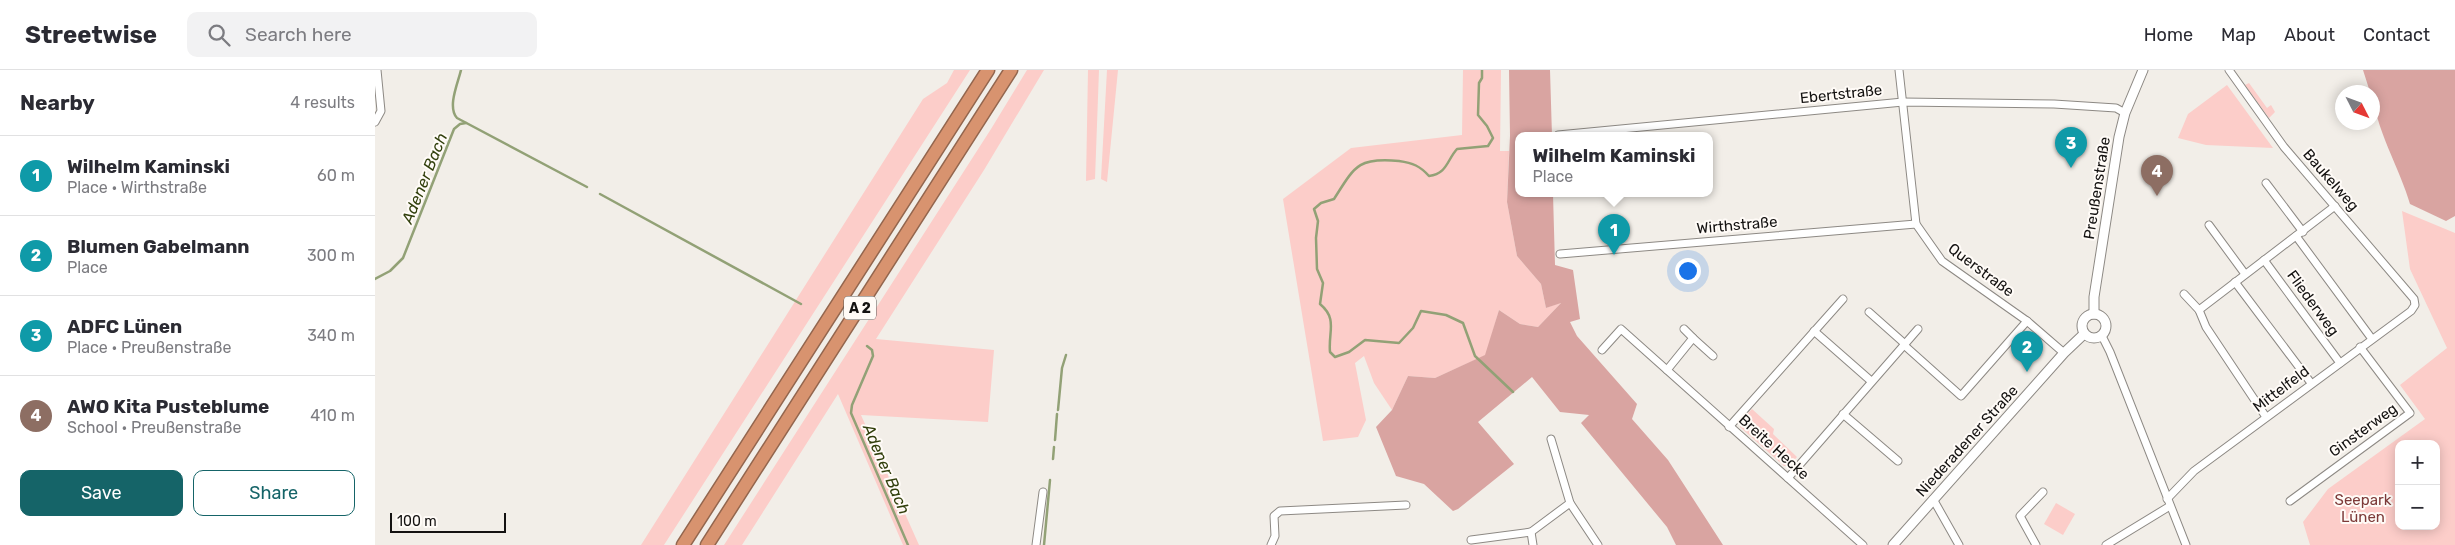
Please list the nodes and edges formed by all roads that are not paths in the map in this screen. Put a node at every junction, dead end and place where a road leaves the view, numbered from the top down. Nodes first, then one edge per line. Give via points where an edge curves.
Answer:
1 (377, 70) edge
2 (988, 70) edge
3 (1011, 70) edge
4 (1899, 70) edge
5 (2143, 70) edge
6 (2229, 70) edge
7 (1903, 102) junction
8 (2125, 113) junction
9 (375, 122) edge
10 (1589, 132) edge
11 (2266, 183) dead end
12 (2335, 206) junction
13 (1916, 224) junction
14 (2209, 224) dead end
15 (2300, 234) junction
16 (1561, 254) dead end
17 (2264, 260) junction
18 (2245, 274) junction
19 (2235, 282) junction
20 (2184, 294) dead end
21 (1843, 298) dead end
22 (2415, 305) joint
23 (2199, 310) junction
24 (1869, 312) dead end
25 (2093, 314) junction
26 (2027, 322) junction
27 (1684, 329) dead end
28 (1918, 329) dead end
29 (1814, 331) junction
30 (2084, 334) junction
31 (2102, 336) junction
32 (1693, 338) junction
33 (2372, 339) junction
34 (1904, 344) junction
35 (2361, 347) junction
36 (1602, 350) dead end
37 (2064, 353) junction
38 (1713, 356) dead end
39 (2340, 363) junction
40 (1667, 370) junction
41 (1871, 381) junction
42 (2311, 383) junction
43 (1843, 414) junction
44 (2266, 417) junction
45 (1729, 426) junction
46 (1551, 439) dead end
47 (1898, 461) dead end
48 (1788, 478) junction
49 (1043, 492) dead end
50 (2043, 492) dead end
51 (1933, 499) junction
52 (2290, 501) dead end
53 (2168, 502) junction
54 (1570, 503) junction
55 (1406, 505) dead end
56 (1531, 532) junction
57 (1471, 540) dead end
58 (683, 545) edge
59 (707, 545) edge
60 (1036, 545) edge
61 (1271, 545) edge
62 (1533, 545) edge
63 (1598, 545) edge
64 (1863, 545) edge
65 (1893, 545) edge
66 (1959, 545) edge
67 (2036, 545) edge
68 (2106, 545) edge
69 (2186, 545) edge

1 - 9 street via 381,111
2 - 58 highway, A 2
3 - 59 highway, A 2
4 - 7 street, Querstraße
5 - 8 street, Preußenstraße
6 - 12 street, Baukelweg via 2284,146
7 - 8 street, Ebertstraße via 2054,104 2116,108
7 - 10 street, Ebertstraße
7 - 13 street, Querstraße
8 - 25 street, Preußenstraße
11 - 15 street, Fliederweg
12 - 15 street
12 - 22 street, Baukelweg via 2414,299
13 - 16 street, Wirthstraße
13 - 26 street, Querstraße via 1942,261
14 - 18 street
15 - 17 street
15 - 33 street, Fliederweg
17 - 18 street
17 - 39 street, Fliederweg
18 - 19 street
19 - 23 street
19 - 42 street
20 - 23 street
21 - 29 street
22 - 33 street, Mittelfeld
23 - 44 street via 2206,326
24 - 34 street
25 - 30 street via 2083,321
25 - 31 street via 2104,320 2106,328
26 - 34 street via 1961,396
26 - 37 street, Querstraße
27 - 32 street
28 - 34 street
29 - 41 street
29 - 45 street
30 - 31 street via 2093,339
30 - 37 street, Niederadener Straße
31 - 53 street
32 - 38 street
32 - 40 street
33 - 35 street, Mittelfeld
34 - 41 street
35 - 39 street, Mittelfeld
35 - 52 street, Ginsterweg via 2410,412
36 - 40 street, Breite Hecke via 1621,329
37 - 51 street, Niederadener Straße
39 - 42 street, Mittelfeld
40 - 45 street, Breite Hecke
41 - 43 street
42 - 44 street, Mittelfeld
43 - 47 street
43 - 48 street
44 - 53 street, Mittelfeld via 2194,471
45 - 48 street, Breite Hecke
46 - 54 street
48 - 64 street, Breite Hecke
49 - 60 street
50 - 67 street via 2020,516
51 - 65 street, Niederadener Straße
51 - 66 street
53 - 68 street, Mittelfeld
53 - 69 street
54 - 56 street
54 - 63 street
55 - 61 street via 1280,511 1274,516 1275,536
56 - 57 street
56 - 62 street

